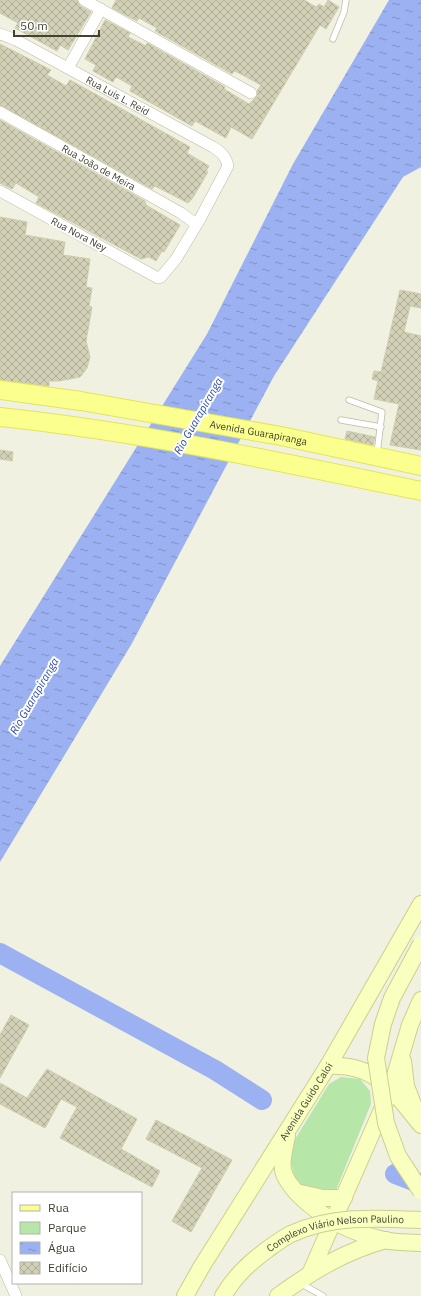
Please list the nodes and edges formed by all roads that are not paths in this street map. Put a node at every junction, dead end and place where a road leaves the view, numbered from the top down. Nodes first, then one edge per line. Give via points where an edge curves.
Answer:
1 (84, 0) edge
2 (346, 0) edge
3 (101, 9) junction
4 (0, 34) edge
5 (333, 39) dead end
6 (68, 68) junction
7 (251, 93) dead end
8 (0, 112) edge
9 (0, 191) edge
10 (196, 224) junction
11 (0, 390) edge
12 (349, 400) dead end
13 (0, 417) edge
14 (341, 420) dead end
15 (381, 427) junction
16 (377, 457) junction
17 (421, 466) edge
18 (421, 491) edge
19 (421, 904) edge
20 (421, 944) edge
21 (421, 1000) edge
22 (402, 1056) junction
23 (328, 1066) junction
24 (391, 1089) junction
25 (421, 1121) edge
26 (421, 1125) edge
27 (290, 1127) junction
28 (295, 1191) junction
29 (421, 1191) edge
30 (344, 1198) junction
31 (421, 1220) edge
32 (333, 1222) junction
33 (386, 1240) junction
34 (421, 1243) edge
35 (0, 1260) edge
36 (2, 1272) edge
37 (304, 1278) junction
38 (16, 1296) edge
39 (185, 1296) edge
40 (222, 1296) edge
41 (278, 1296) edge
42 (322, 1296) edge

1 - 3 street
2 - 5 lane
3 - 6 street
3 - 7 street
4 - 6 street, Rua Luis L. Reid
6 - 10 street, Rua Luis L. Reid via 213,147 227,159 228,166
8 - 10 street, Rua João de Meira via 181,213
9 - 10 street, Rua Nora Ney via 158,278 164,275
11 - 16 main road, Avenida Guarapiranga via 81,401 281,436
12 - 15 lane via 382,412
13 - 18 main road via 71,424 262,458
14 - 15 lane
15 - 16 lane
16 - 17 main road, Avenida Guarapiranga
19 - 23 main road, Avenida Guido Caloi
20 - 29 main road, bridge via 392,998 376,1058 386,1123 398,1156
21 - 22 main road via 410,1025
22 - 24 main road
22 - 25 main road via 406,1086
23 - 24 main road via 353,1066
23 - 27 main road, Avenida Guido Caloi
24 - 26 main road
24 - 30 main road
27 - 28 main road via 283,1167
27 - 39 main road, Avenida Guido Caloi
28 - 30 main road via 323,1198
28 - 32 main road via 313,1209
30 - 32 main road
31 - 40 main road, Complexo Viário Nelson Paulino, bridge via 380,1218 337,1221 291,1234 245,1266
32 - 33 main road via 349,1230
32 - 37 main road
33 - 34 main road
33 - 37 main road via 350,1252
35 - 36 street
36 - 38 street
37 - 41 main road
37 - 42 lane

